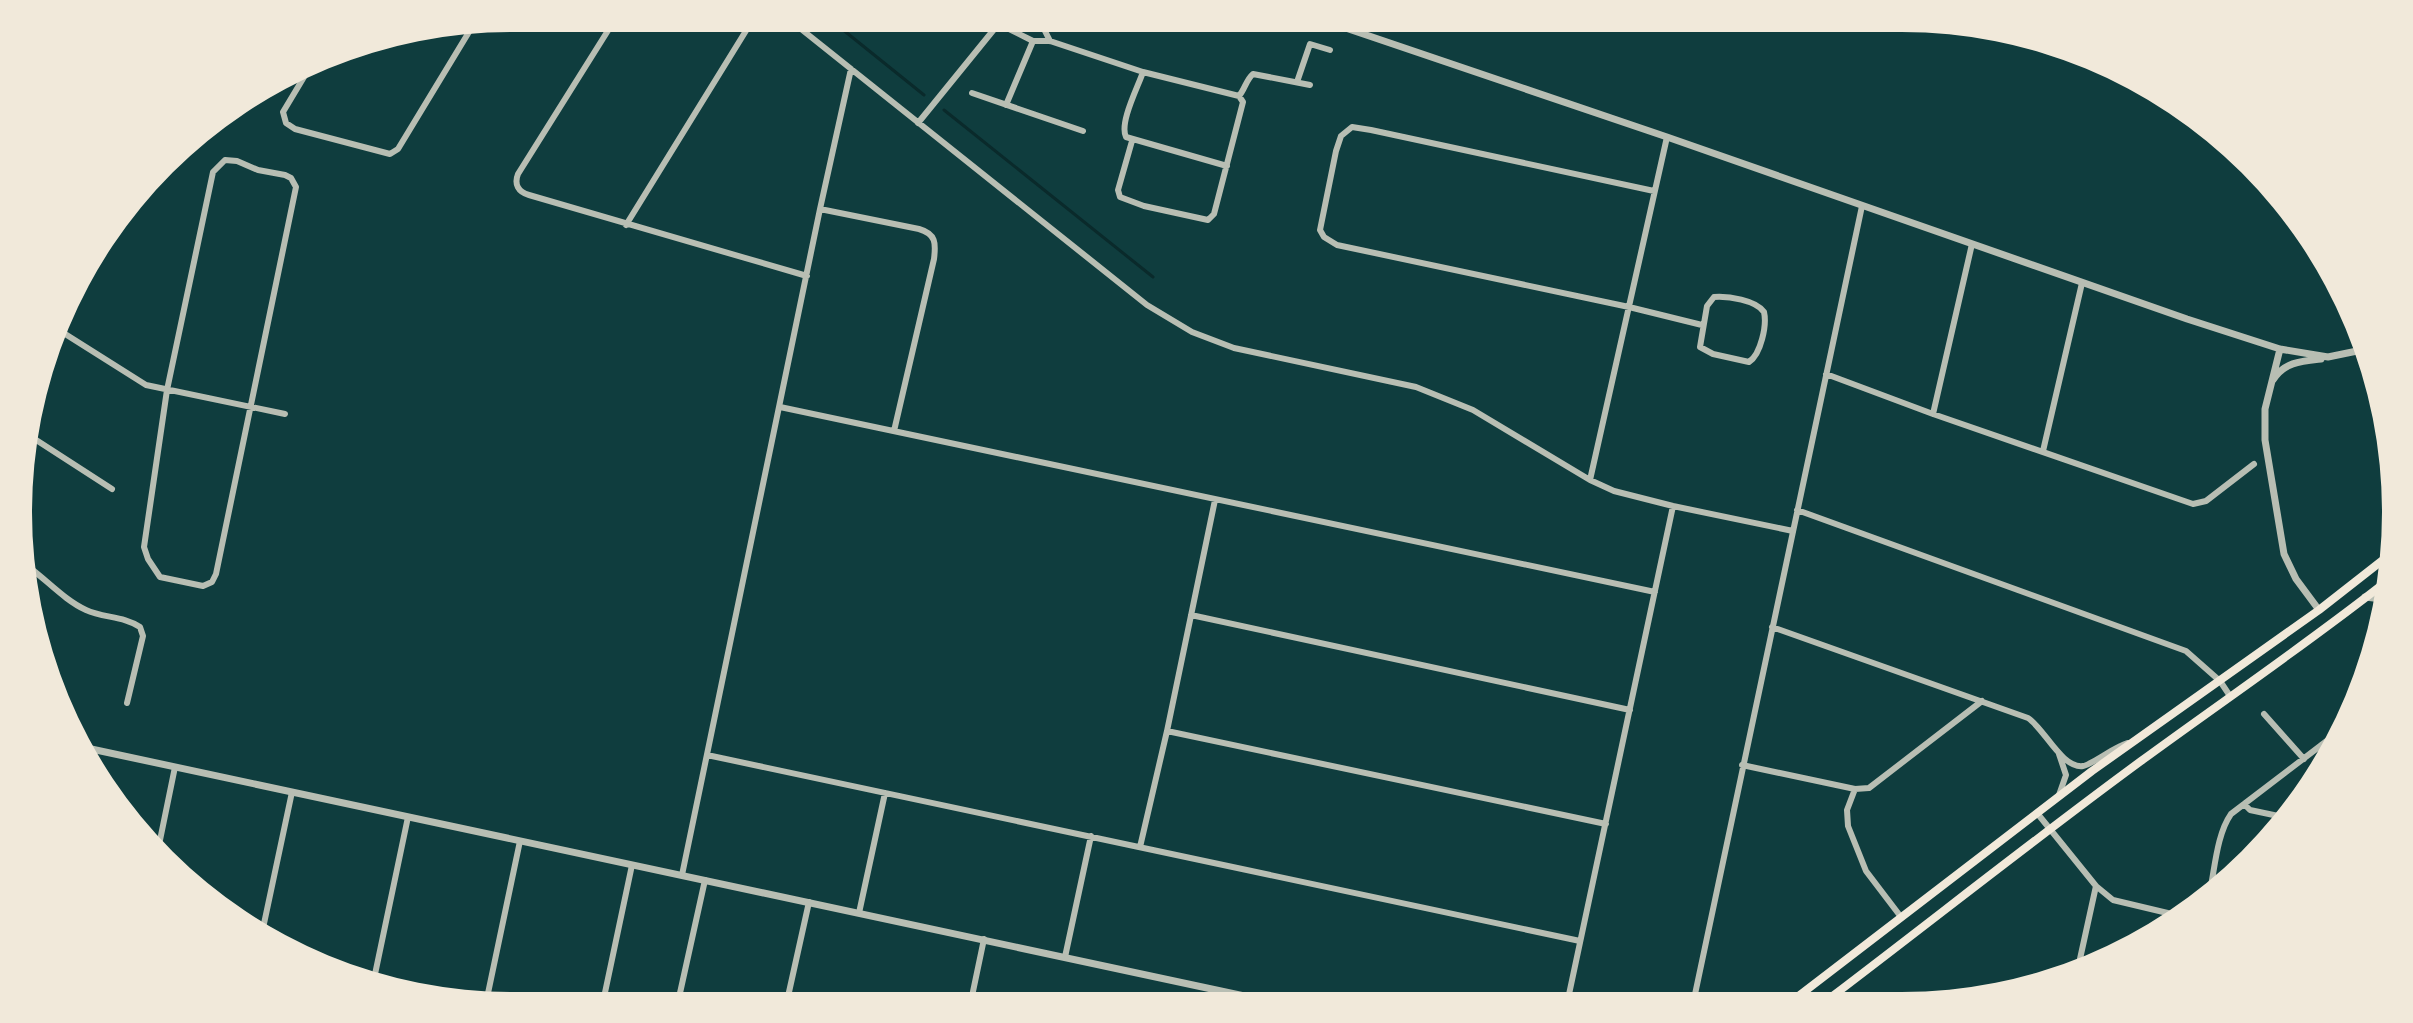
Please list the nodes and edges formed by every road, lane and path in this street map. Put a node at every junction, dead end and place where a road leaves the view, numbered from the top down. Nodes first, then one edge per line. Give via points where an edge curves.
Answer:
1 (607, 32) edge
2 (745, 32) edge
3 (805, 32) edge
4 (992, 32) edge
5 (1016, 32) edge
6 (1046, 32) edge
7 (1357, 32) edge
8 (468, 34) edge
9 (1033, 41) junction
10 (1050, 41) junction
11 (1330, 50) dead end
12 (851, 69) junction
13 (1143, 72) junction
14 (302, 80) edge
15 (1297, 82) junction
16 (1310, 85) dead end
17 (972, 93) dead end
18 (1239, 96) junction
19 (1006, 105) junction
20 (918, 123) junction
21 (1083, 131) dead end
22 (1667, 137) junction
23 (1132, 141) junction
24 (1227, 166) junction
25 (1654, 191) junction
26 (1862, 206) junction
27 (820, 209) junction
28 (626, 225) junction
29 (1972, 244) junction
30 (807, 276) junction
31 (2082, 283) junction
32 (1629, 307) junction
33 (1702, 325) junction
34 (66, 334) edge
35 (2280, 349) junction
36 (2354, 352) edge
37 (2328, 357) junction
38 (1826, 374) junction
39 (2270, 384) junction
40 (166, 390) junction
41 (249, 406) junction
42 (780, 407) junction
43 (285, 414) dead end
44 (1933, 414) junction
45 (894, 431) junction
46 (37, 441) edge
47 (2043, 451) junction
48 (2254, 464) dead end
49 (1590, 480) junction
50 (112, 489) dead end
51 (1215, 500) junction
52 (1673, 506) junction
53 (1797, 510) junction
54 (1793, 531) junction
55 (2378, 564) edge
56 (36, 573) edge
57 (2374, 590) edge
58 (1655, 592) junction
59 (2366, 597) junction
60 (2373, 598) edge
61 (2319, 610) junction
62 (1191, 615) junction
63 (1772, 627) junction
64 (2220, 681) junction
65 (2230, 696) junction
66 (1982, 701) junction
67 (128, 703) dead end
68 (1630, 710) junction
69 (2264, 714) dead end
70 (1167, 731) junction
71 (2133, 742) junction
72 (2320, 746) edge
73 (95, 750) edge
74 (2059, 753) junction
75 (707, 755) junction
76 (2304, 759) junction
77 (1742, 765) junction
78 (176, 767) junction
79 (1854, 789) junction
80 (292, 792) junction
81 (885, 793) junction
82 (2059, 796) junction
83 (2244, 804) junction
84 (2037, 813) junction
85 (2272, 815) edge
86 (408, 817) junction
87 (1606, 824) junction
88 (2051, 830) junction
89 (1091, 836) junction
90 (160, 838) edge
91 (520, 841) junction
92 (1140, 847) junction
93 (632, 865) junction
94 (682, 875) junction
95 (2214, 876) edge
96 (705, 880) junction
97 (2096, 886) junction
98 (809, 902) junction
99 (859, 913) junction
100 (2166, 913) edge
101 (1901, 917) junction
102 (264, 923) edge
103 (984, 939) junction
104 (1580, 941) junction
105 (1065, 957) junction
106 (2080, 957) edge
107 (376, 972) edge
108 (489, 991) edge
109 (605, 992) edge
110 (680, 992) edge
111 (789, 992) edge
112 (973, 992) edge
113 (1222, 992) edge
114 (1569, 992) edge
115 (1695, 992) edge
116 (1804, 992) edge
117 (1838, 992) edge

1 - 28 street via 518,174 517,185 525,194
2 - 28 street
3 - 12 street
4 - 20 street
5 - 9 street
6 - 10 street
7 - 22 street
8 - 14 street via 394,152 386,154 290,127 283,118
9 - 10 street
9 - 19 street
10 - 13 street
11 - 15 street via 1310,44
12 - 20 street
12 - 27 street
13 - 18 street
13 - 23 street via 1124,130
15 - 16 street
15 - 18 street via 1253,74
17 - 19 street
18 - 24 street via 1243,106
19 - 21 street
20 - 49 street via 1147,305 1192,332 1234,348 1443,396 1499,424
22 - 25 street
22 - 26 street
23 - 24 street
23 - 24 street via 1118,193 1126,201 1144,206 1203,221 1211,219
25 - 32 street
25 - 32 street via 1359,127 1341,136 1320,224 1324,237 1336,245
26 - 29 street
26 - 38 street
27 - 30 street
27 - 45 street via 919,229 930,234 935,242
28 - 30 street
29 - 31 street
29 - 44 street
30 - 42 street
31 - 35 street
31 - 47 street
32 - 33 street
32 - 49 street
33 - 33 street via 1702,350 1749,362 1757,353 1765,315 1755,304 1714,297 1708,303
34 - 40 street via 146,385
35 - 37 street
35 - 39 street
36 - 37 street
37 - 39 street via 2292,364 2277,373
38 - 44 street
38 - 53 street
39 - 61 street via 2264,424 2281,543 2288,565
40 - 41 street
40 - 41 street via 144,547 157,574 170,580 203,586 214,579
40 - 41 street via 213,172 225,160 237,161 285,175 296,187
41 - 43 street
42 - 45 street
42 - 75 street
44 - 47 street
45 - 51 street
46 - 50 street
47 - 48 street via 2193,504 2206,501
49 - 52 street via 1614,491
51 - 58 street
51 - 62 street
52 - 54 street
52 - 58 street
53 - 54 street
53 - 64 street via 2186,651
54 - 63 street
55 - 61 main road
56 - 67 street via 76,605 140,627 143,633
57 - 59 main road
58 - 68 street
59 - 60 street
59 - 65 main road
61 - 64 main road
62 - 68 street
62 - 70 street
63 - 66 street
63 - 77 street
64 - 65 street
64 - 71 main road
65 - 88 main road
66 - 74 street via 2031,720
66 - 79 street via 1874,784
68 - 87 street
69 - 76 street
70 - 87 street
70 - 92 street
71 - 74 street via 2081,767
71 - 82 main road
72 - 76 street
73 - 78 street
74 - 82 street via 2066,775
75 - 81 street
75 - 94 street
76 - 83 street
77 - 79 street
77 - 115 street
78 - 80 street
78 - 90 street
79 - 101 street via 1847,810 1848,826 1866,871
80 - 86 street
80 - 102 street
81 - 89 street
81 - 99 street
82 - 84 main road
83 - 85 street via 2250,810
83 - 95 street via 2226,823
84 - 88 street
84 - 101 main road
86 - 91 street
86 - 107 street
87 - 104 street
88 - 97 street
88 - 117 main road
89 - 92 street
89 - 105 street
91 - 93 street
91 - 108 street
92 - 104 street
93 - 94 street
93 - 109 street
94 - 96 street
96 - 98 street
96 - 110 street
97 - 100 street via 2113,900
97 - 106 street
98 - 99 street
98 - 111 street
99 - 103 street
101 - 116 main road
103 - 105 street
103 - 112 street
104 - 114 street
105 - 113 street

